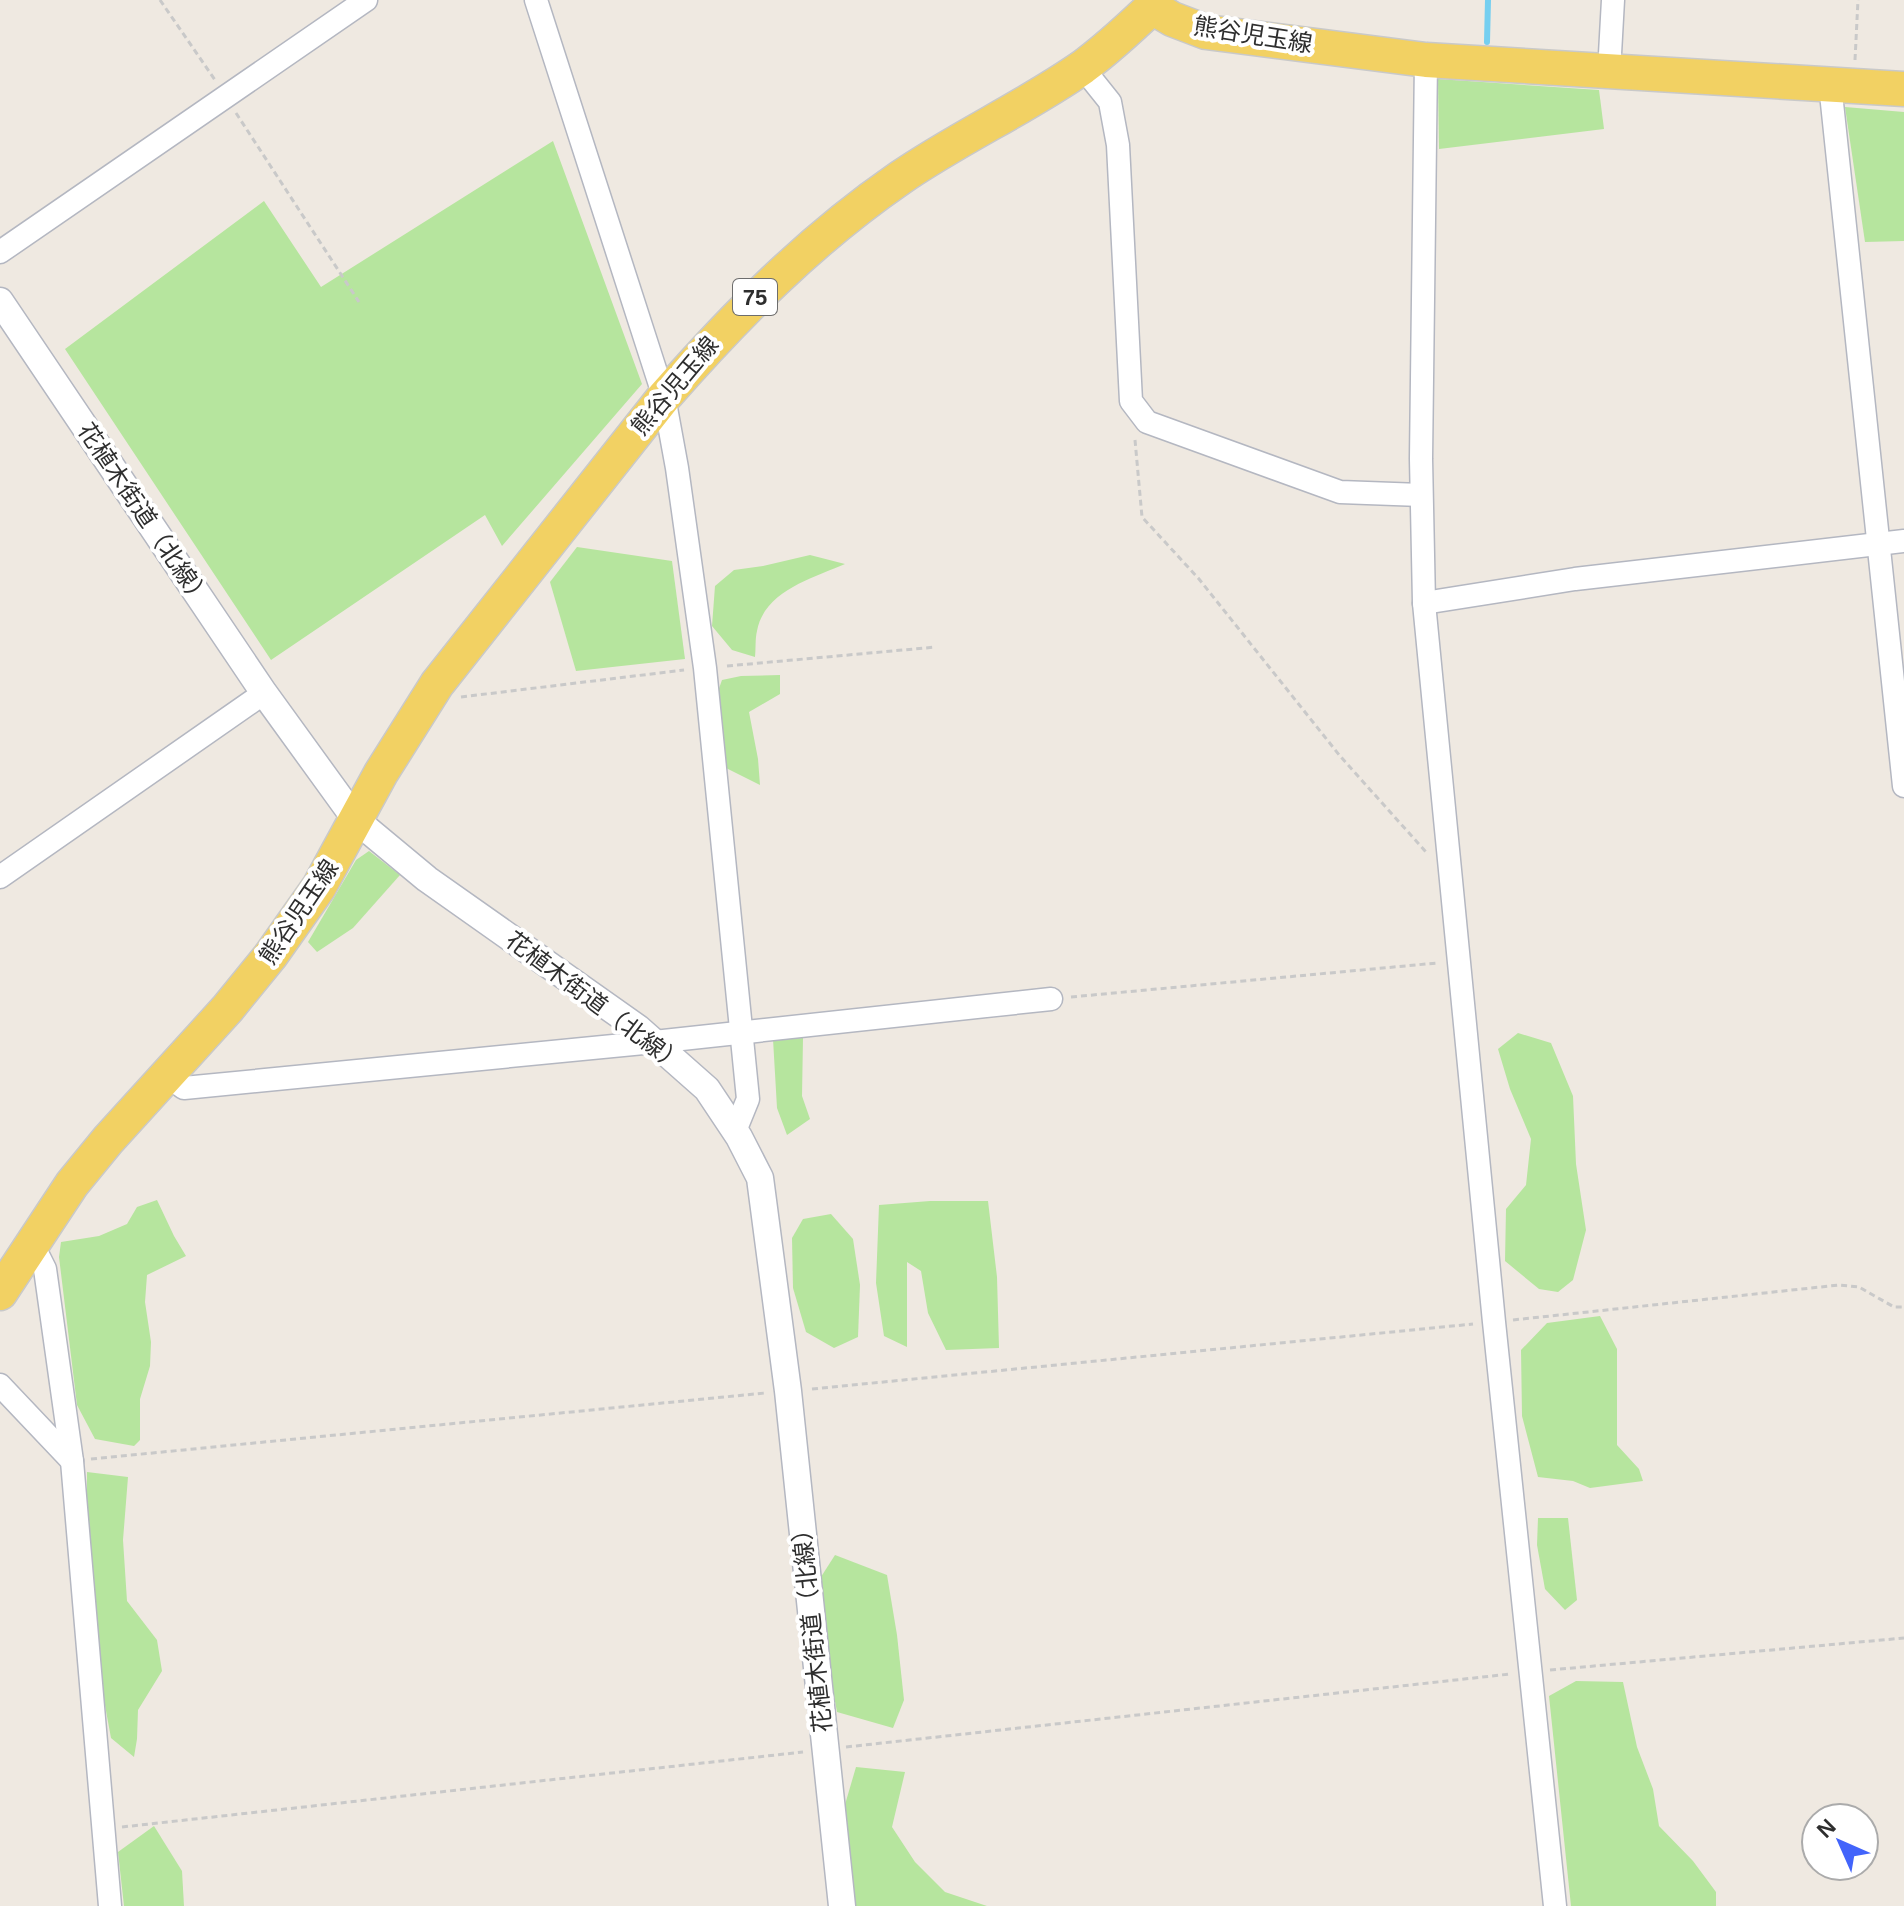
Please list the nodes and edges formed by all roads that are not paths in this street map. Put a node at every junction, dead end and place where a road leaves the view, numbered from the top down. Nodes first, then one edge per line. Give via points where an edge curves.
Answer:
1 (366, 0) edge
2 (536, 0) edge
3 (1613, 0) edge
4 (1426, 60) junction
5 (1082, 67) junction
6 (1609, 72) junction
7 (1842, 85) junction
8 (1904, 89) edge
9 (0, 252) edge
10 (0, 301) edge
11 (664, 397) junction
12 (1421, 495) junction
13 (1904, 541) edge
14 (1878, 543) junction
15 (1424, 603) junction
16 (264, 693) junction
17 (1904, 786) edge
18 (356, 820) junction
19 (0, 877) edge
20 (1051, 999) road end
21 (740, 1033) junction
22 (654, 1042) junction
23 (166, 1075) junction
24 (735, 1131) junction
25 (29, 1246) junction
26 (0, 1293) edge
27 (0, 1385) edge
28 (72, 1461) junction
29 (110, 1906) edge
30 (842, 1906) edge
31 (1555, 1906) edge

1 - 9 street
2 - 11 street
3 - 6 street
4 - 5 main road, 熊谷児玉線 / 75 via 1206,32 1152,7
4 - 6 main road, 熊谷児玉線 / 75
4 - 12 street
5 - 11 main road, 熊谷児玉線 / 75 via 913,170 841,222 739,313
5 - 12 street via 1110,102 1118,145 1131,401 1147,422 1340,492
6 - 7 main road, 熊谷児玉線 / 75
7 - 8 main road, 熊谷児玉線 / 75
7 - 14 street
10 - 16 street, 花植木街道（北線）
11 - 18 main road, 熊谷児玉線 / 75 via 446,672
11 - 21 street via 705,668
12 - 15 street
13 - 14 street
14 - 15 street via 1575,579
14 - 17 street
15 - 31 street
16 - 18 street, 花植木街道（北線）
16 - 19 street
18 - 22 street, 花植木街道（北線） via 427,879
18 - 23 main road, 熊谷児玉線 / 75 via 319,887 271,955
20 - 21 street
21 - 22 street
21 - 24 street via 748,1099
22 - 23 street via 184,1088
22 - 24 street, 花植木街道（北線） via 707,1089
23 - 25 main road, 熊谷児玉線 / 75 via 72,1184
24 - 30 street, 花植木街道（北線） via 760,1178
25 - 26 main road, 熊谷児玉線 / 75
25 - 28 street via 45,1269
27 - 28 street
28 - 29 street

